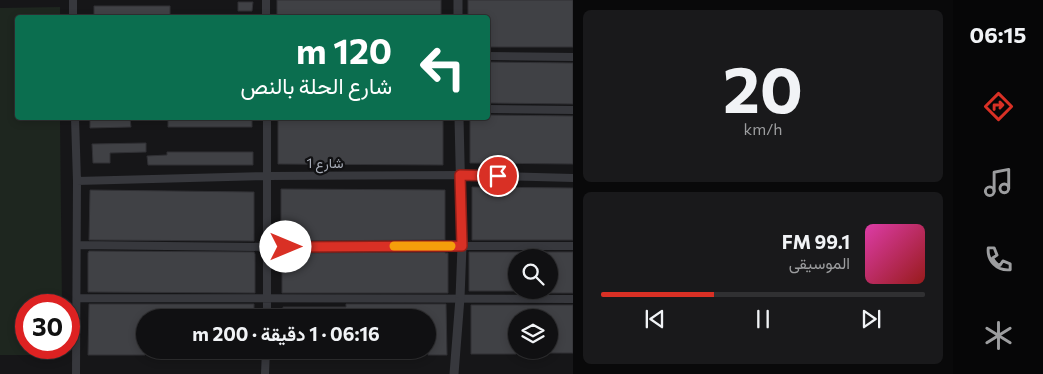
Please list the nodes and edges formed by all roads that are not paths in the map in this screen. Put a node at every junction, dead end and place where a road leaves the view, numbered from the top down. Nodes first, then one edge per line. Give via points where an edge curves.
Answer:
1 (73, 0) edge
2 (266, 0) edge
3 (458, 0) edge
4 (73, 15) edge
5 (266, 15) edge
6 (458, 15) edge
7 (490, 56) edge
8 (573, 57) edge
9 (490, 109) edge
10 (573, 110) edge
11 (76, 120) edge
12 (267, 120) edge
13 (459, 120) edge
14 (460, 175) junction
15 (266, 176) junction
16 (573, 178) edge
17 (77, 181) junction
18 (77, 245) junction
19 (462, 246) junction
20 (573, 246) edge
21 (267, 247) junction
22 (77, 294) edge
23 (80, 298) edge
24 (267, 298) junction
25 (460, 298) junction
26 (573, 299) edge
27 (267, 309) edge
28 (76, 359) edge
29 (266, 359) edge
30 (76, 374) edge
31 (265, 374) edge
32 (454, 374) edge

1 - 4 street
2 - 5 street
3 - 6 street
7 - 8 street
9 - 10 street
11 - 17 street
12 - 15 street
13 - 14 street
14 - 15 street, شارع 1
14 - 16 street, شارع 1
14 - 19 street
15 - 17 street, شارع 1
15 - 21 street
17 - 18 street
18 - 21 street
18 - 22 street
19 - 20 street
19 - 21 street
19 - 25 street
21 - 24 street
23 - 24 street
24 - 25 street
24 - 27 street
25 - 26 street
25 - 32 street
28 - 30 street
29 - 31 street

